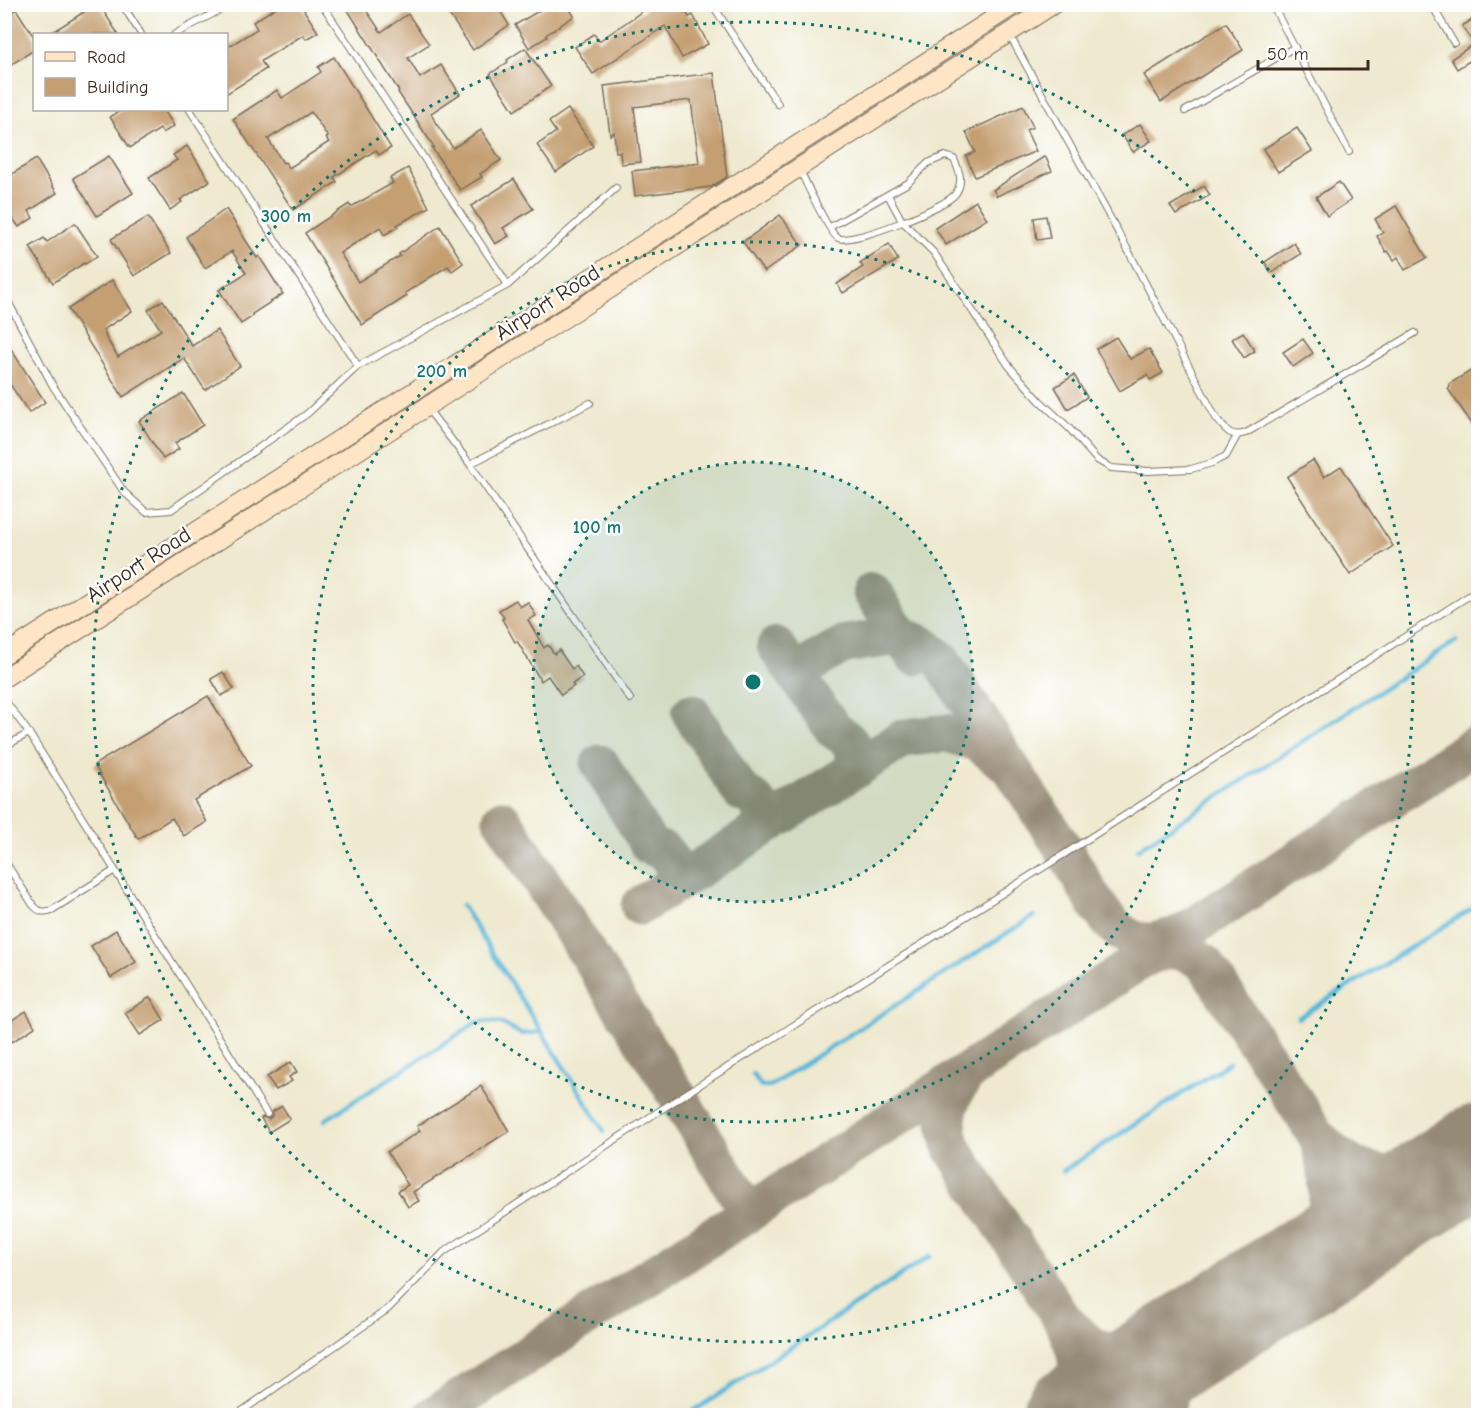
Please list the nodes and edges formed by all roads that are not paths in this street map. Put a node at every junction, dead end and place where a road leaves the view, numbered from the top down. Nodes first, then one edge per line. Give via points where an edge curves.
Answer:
1 (122, 4) edge
2 (231, 4) edge
3 (322, 4) edge
4 (712, 4) edge
5 (1016, 4) edge
6 (1054, 4) edge
7 (1272, 4) edge
8 (1430, 4) edge
9 (140, 33) edge
10 (177, 33) edge
11 (1009, 34) junction
12 (1454, 44) dead end
13 (1294, 48) junction
14 (778, 104) dead end
15 (191, 111) edge
16 (1185, 111) dead end
17 (1349, 152) dead end
18 (799, 168) junction
19 (616, 188) dead end
20 (888, 195) junction
21 (902, 222) junction
22 (830, 226) junction
23 (508, 285) junction
24 (4, 294) edge
25 (1415, 333) dead end
26 (358, 366) junction
27 (590, 403) dead end
28 (427, 407) junction
29 (1237, 435) junction
30 (470, 464) junction
31 (1479, 590) edge
32 (4, 655) edge
33 (4, 678) edge
34 (4, 699) edge
35 (630, 699) dead end
36 (29, 733) junction
37 (4, 747) edge
38 (4, 861) edge
39 (115, 870) junction
40 (267, 1114) dead end
41 (235, 1416) edge

1 - 9 lane
2 - 10 lane
3 - 23 lane
4 - 14 lane
5 - 32 main road, Airport Road
6 - 11 main road, Airport Road
7 - 13 lane
8 - 12 lane
11 - 18 main road, Airport Road
11 - 29 lane via 1216,418 1227,432
13 - 16 lane
13 - 17 lane
15 - 26 lane
18 - 22 lane
18 - 28 main road, Airport Road
19 - 23 lane
20 - 21 lane
20 - 21 lane via 908,183 928,163 945,156 954,159 961,178 956,194 930,211
20 - 22 lane
21 - 22 lane via 844,240
21 - 29 lane via 934,254 1009,366 1092,454 1111,468 1191,469 1226,456
23 - 26 lane
24 - 26 lane via 53,386 124,492 146,512 171,510 308,413
25 - 29 lane
27 - 30 lane
28 - 30 lane
28 - 33 main road, Airport Road
30 - 35 lane
31 - 41 lane via 679,1098 444,1252 388,1309
34 - 36 lane
36 - 37 lane
36 - 39 lane
38 - 39 lane via 33,905 45,913
39 - 40 lane

